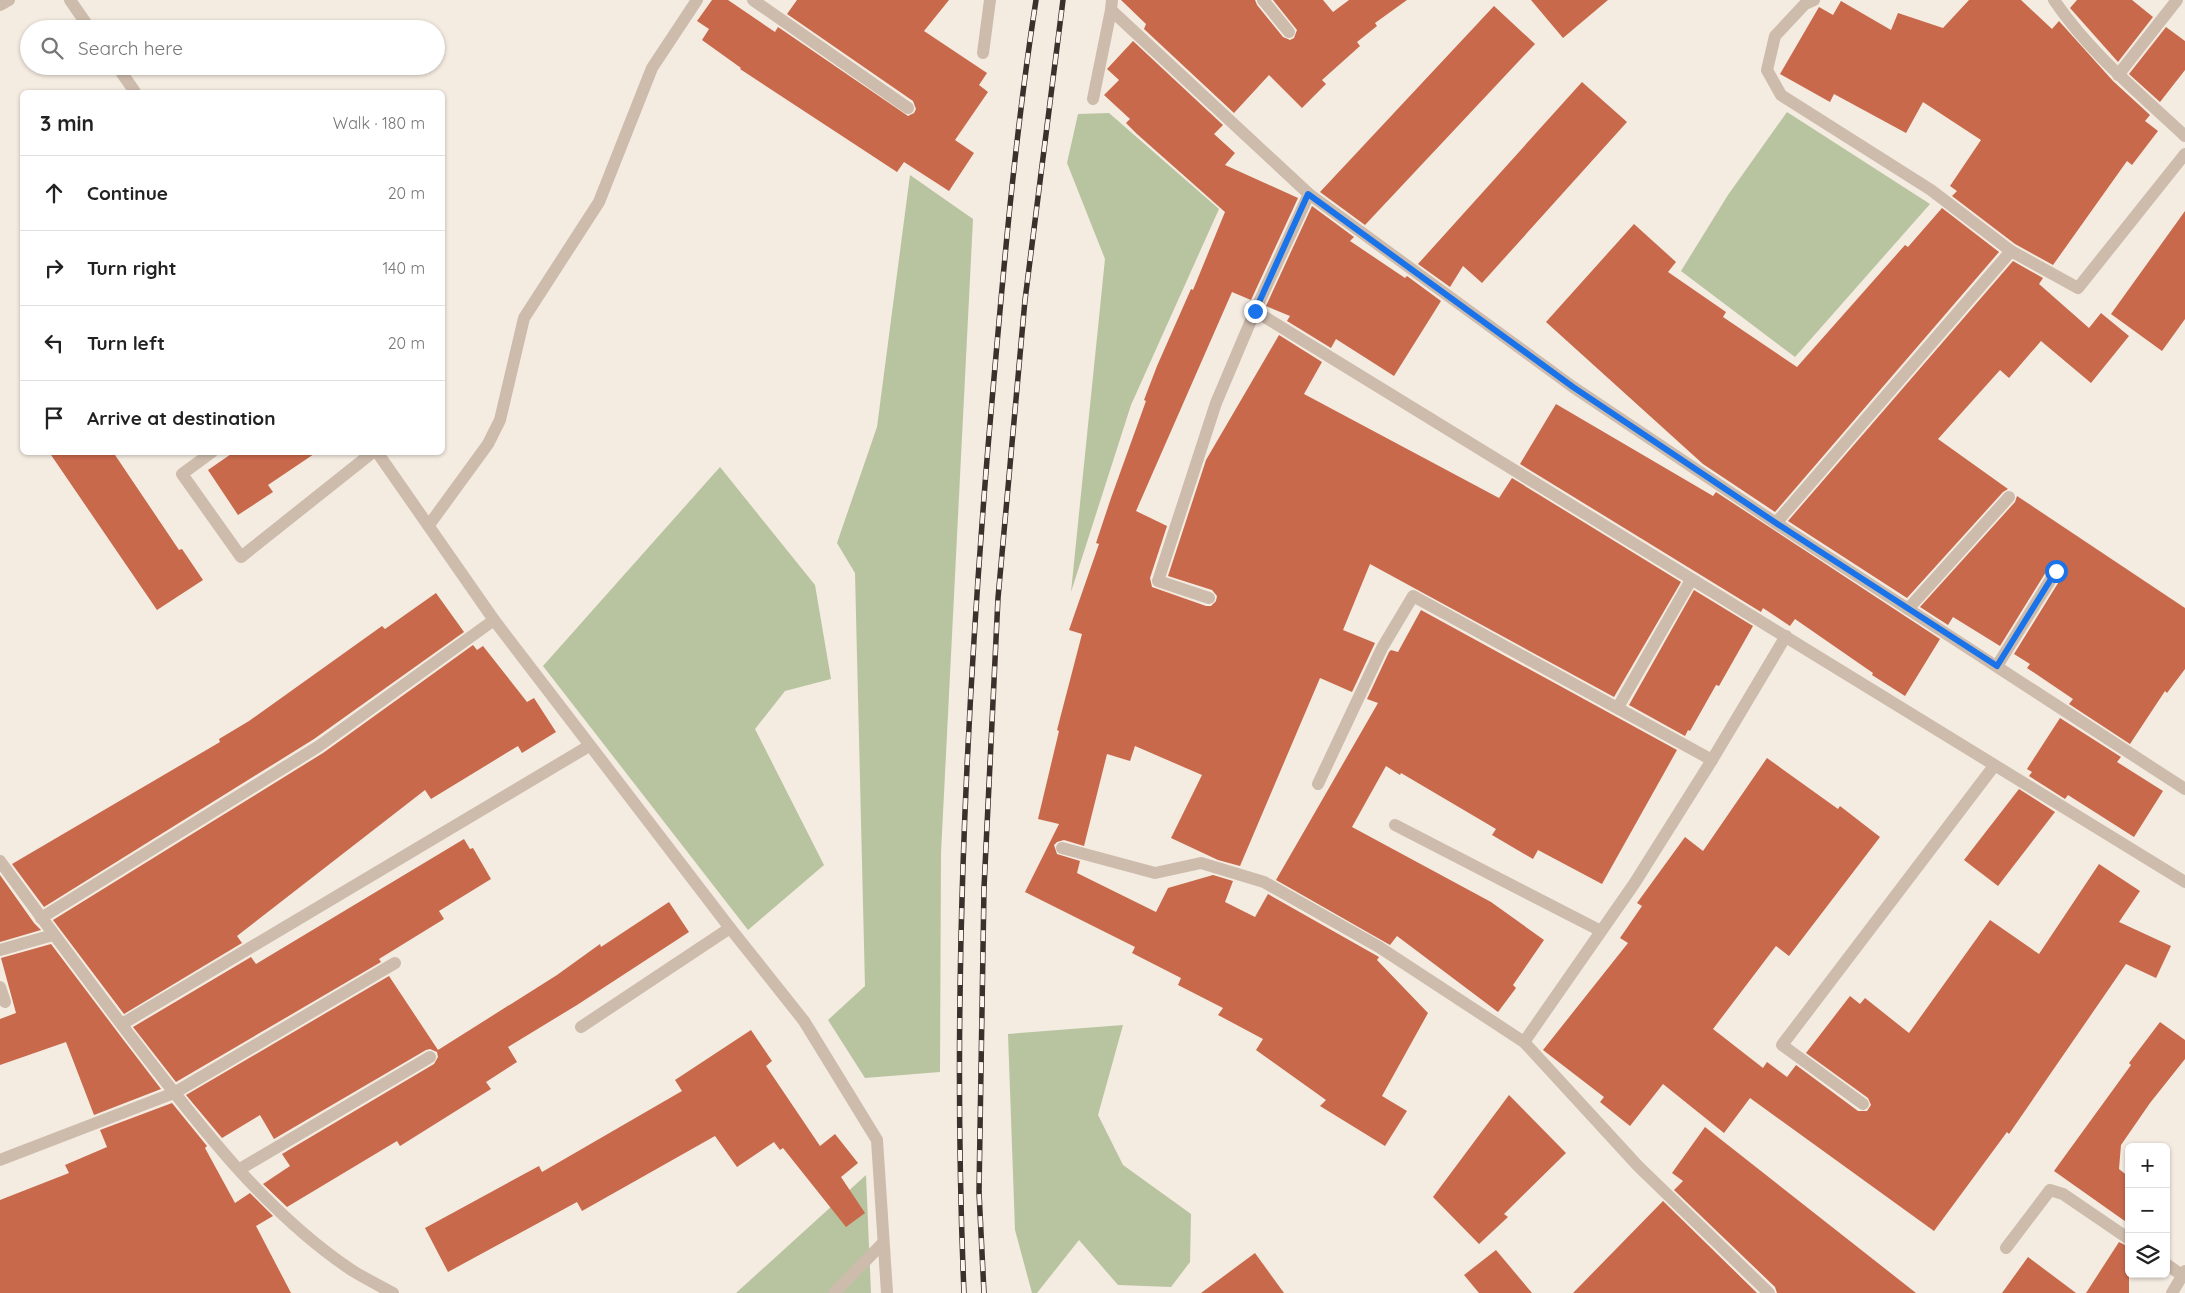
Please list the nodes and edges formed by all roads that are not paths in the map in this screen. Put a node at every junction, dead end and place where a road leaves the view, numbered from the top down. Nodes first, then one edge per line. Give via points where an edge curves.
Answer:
1 (9, 0) edge
2 (70, 0) edge
3 (697, 0) edge
4 (753, 0) edge
5 (990, 0) edge
6 (1263, 0) edge
7 (1814, 0) edge
8 (2054, 0) edge
9 (2177, 0) edge
10 (0, 5) edge
11 (1112, 5) edge
12 (84, 20) edge
13 (1289, 32) dead end
14 (983, 53) dead end
15 (124, 75) edge
16 (2118, 75) junction
17 (135, 90) edge
18 (1093, 99) dead end
19 (908, 108) dead end
20 (2185, 136) edge
21 (2185, 154) edge
22 (1308, 194) junction
23 (2011, 251) junction
24 (1255, 311) junction
25 (208, 455) edge
26 (371, 455) edge
27 (377, 455) edge
28 (2009, 497) dead end
29 (1776, 523) junction
30 (429, 525) junction
31 (2056, 571) dead end
32 (1691, 580) junction
33 (1209, 598) dead end
34 (1908, 609) junction
35 (494, 620) junction
36 (1786, 636) junction
37 (1997, 666) junction
38 (1618, 707) junction
39 (589, 746) junction
40 (1712, 760) junction
41 (1994, 766) junction
42 (1318, 784) dead end
43 (2185, 789) edge
44 (1395, 824) dead end
45 (1062, 848) dead end
46 (0, 861) edge
47 (2185, 882) edge
48 (41, 918) junction
49 (730, 928) junction
50 (1601, 931) junction
51 (53, 935) junction
52 (0, 950) edge
53 (395, 963) dead end
54 (0, 987) edge
55 (5, 1002) dead end
56 (122, 1024) junction
57 (581, 1027) dead end
58 (1524, 1042) junction
59 (430, 1057) dead end
60 (174, 1093) junction
61 (1863, 1104) dead end
62 (0, 1160) edge
63 (240, 1169) junction
64 (2125, 1236) edge
65 (884, 1243) junction
66 (2006, 1248) dead end
67 (2170, 1266) edge
68 (2184, 1273) edge
69 (393, 1293) edge
70 (834, 1293) edge
71 (887, 1293) edge
72 (1770, 1293) edge
73 (2172, 1293) edge

1 - 10 street
2 - 12 street
3 - 30 street via 652,68 599,202 524,318 500,420 488,444
4 - 19 street
5 - 14 street
6 - 13 street
7 - 23 street via 1805,4 1775,36 1767,70 1781,95 1930,190
8 - 16 street via 2072,27
9 - 16 street
11 - 18 street
11 - 22 street
15 - 17 street
16 - 20 street
21 - 23 street via 2078,288
22 - 24 street
22 - 29 street via 1573,387
23 - 29 street
24 - 32 street
24 - 33 street via 1216,403 1158,581
25 - 26 street via 182,474 241,557
27 - 30 street
28 - 34 street
29 - 34 street
30 - 35 street
31 - 37 street
32 - 36 street
32 - 38 street
34 - 37 street
35 - 39 street
35 - 48 street via 319,746
36 - 40 street
36 - 41 street
37 - 43 street
38 - 40 street
38 - 42 street via 1413,596 1382,648
39 - 49 street
39 - 56 street
40 - 50 street
41 - 47 street
41 - 61 street via 1782,1045
44 - 50 street
45 - 58 street via 1155,873 1201,863 1264,882 1379,948
46 - 48 street
48 - 51 street
49 - 57 street
49 - 65 street via 804,1021 877,1140
50 - 58 street
51 - 52 street
51 - 56 street
53 - 60 street
54 - 55 street
56 - 60 street
58 - 72 street via 1638,1166
59 - 63 street
60 - 62 street
60 - 63 street
63 - 69 street via 294,1225 354,1271
64 - 66 street via 2063,1194 2050,1190
65 - 70 street
65 - 71 street
67 - 68 street
68 - 73 street

